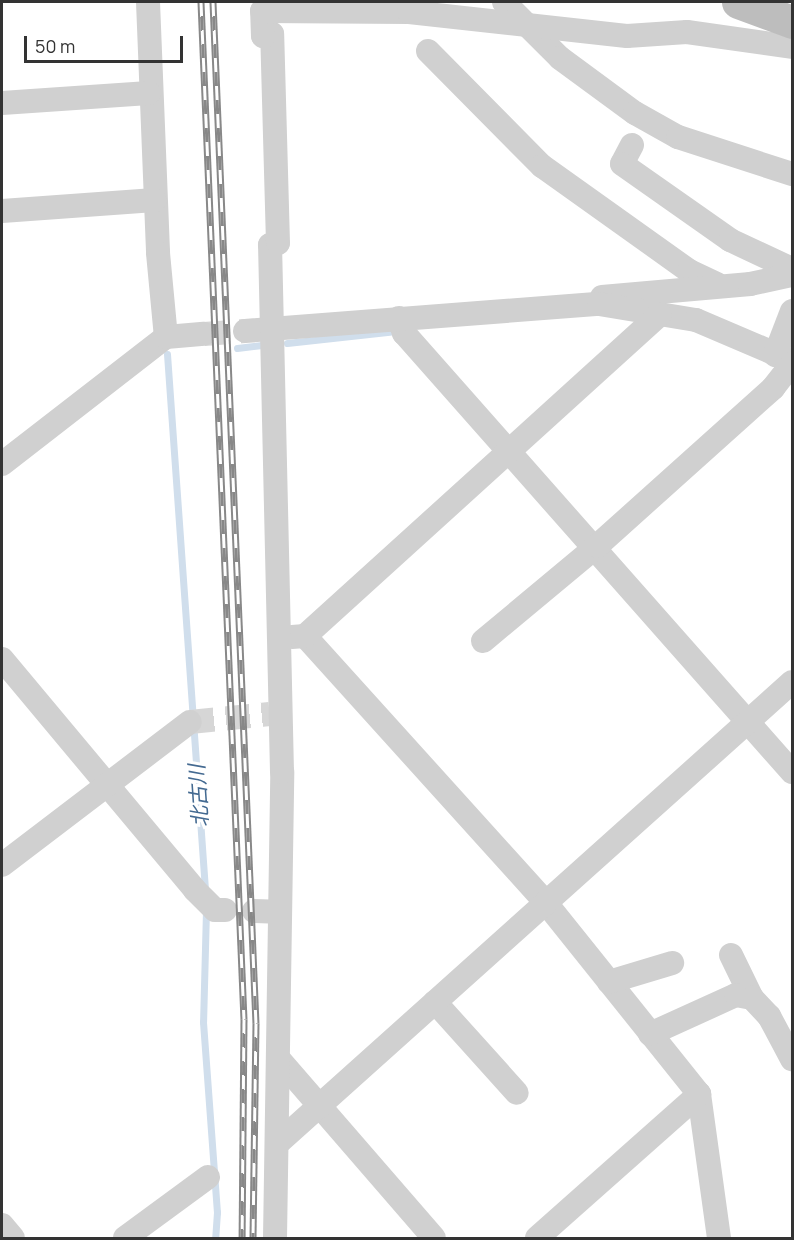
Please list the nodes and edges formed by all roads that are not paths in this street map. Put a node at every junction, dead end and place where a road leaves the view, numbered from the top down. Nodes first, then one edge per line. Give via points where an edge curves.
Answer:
1 (148, 2) edge
2 (504, 2) edge
3 (738, 2) edge
4 (262, 6) edge
5 (792, 22) edge
6 (526, 25) junction
7 (792, 48) edge
8 (428, 51) dead end
9 (149, 93) junction
10 (2, 102) edge
11 (632, 145) dead end
12 (792, 174) edge
13 (155, 200) junction
14 (2, 211) edge
15 (792, 269) edge
16 (792, 274) edge
17 (717, 284) junction
18 (552, 305) junction
19 (792, 312) edge
20 (660, 314) junction
21 (399, 318) junction
22 (273, 328) junction
23 (245, 331) tunnel mouth
24 (204, 333) tunnel mouth
25 (166, 337) junction
26 (787, 360) edge
27 (510, 451) junction
28 (2, 464) edge
29 (597, 546) junction
30 (305, 636) junction
31 (280, 638) junction
32 (483, 640) dead end
33 (2, 660) edge
34 (792, 682) edge
35 (748, 722) junction
36 (190, 723) tunnel mouth
37 (792, 772) edge
38 (108, 783) junction
39 (2, 865) edge
40 (546, 903) junction
41 (220, 910) dead end
42 (731, 955) dead end
43 (672, 963) dead end
44 (609, 982) junction
45 (752, 998) junction
46 (435, 1002) junction
47 (650, 1034) junction
48 (278, 1058) junction
49 (792, 1059) edge
50 (517, 1093) dead end
51 (699, 1094) junction
52 (318, 1107) junction
53 (279, 1143) junction
54 (208, 1177) dead end
55 (2, 1225) edge
56 (13, 1239) edge
57 (125, 1239) edge
58 (275, 1239) edge
59 (434, 1239) edge
60 (537, 1239) edge
61 (718, 1239) edge

1 - 9 street
2 - 6 street
3 - 5 street
4 - 6 street via 409,12
4 - 22 street via 263,36 272,34 278,243 270,244
6 - 7 street via 627,36 687,32
6 - 12 street via 560,58 634,113 678,137
8 - 17 street via 542,166 689,271
9 - 10 street
9 - 13 street
11 - 15 street via 621,164 730,240
13 - 14 street
13 - 25 street
16 - 17 street via 750,284
17 - 18 street
18 - 20 street via 600,304
18 - 21 street
19 - 26 street
20 - 26 street via 696,320
20 - 27 street
21 - 22 street
21 - 27 street via 404,333
22 - 23 street
22 - 31 street
24 - 25 street
25 - 28 street
26 - 29 street via 773,388
27 - 29 street
27 - 30 street
29 - 32 street
29 - 35 street
30 - 31 street
30 - 40 street
31 - 48 street via 266,911
33 - 38 street
34 - 35 street
35 - 37 street
35 - 40 street
36 - 38 street
38 - 39 street
38 - 41 street via 195,890
40 - 44 street
40 - 46 street
42 - 45 street
43 - 44 street
44 - 47 street
45 - 47 street via 736,995
45 - 49 street via 770,1016
46 - 50 street
46 - 52 street
47 - 51 street
48 - 52 street
48 - 53 street
51 - 60 street
51 - 61 street
52 - 53 street
52 - 59 street
53 - 58 street
54 - 57 street
55 - 56 street

